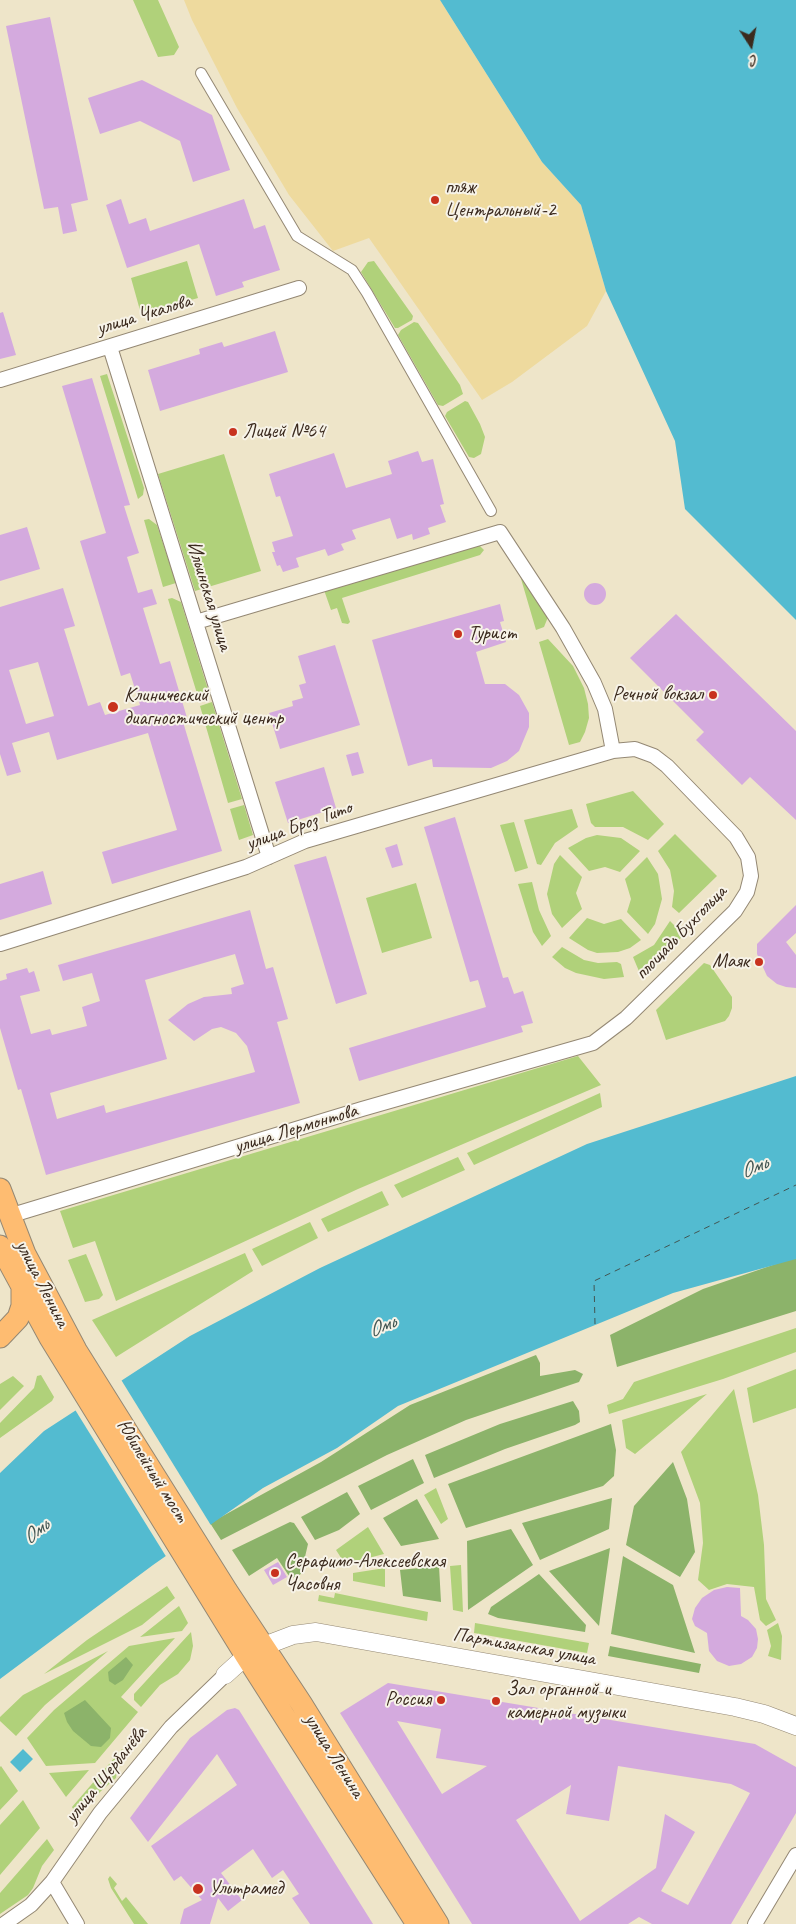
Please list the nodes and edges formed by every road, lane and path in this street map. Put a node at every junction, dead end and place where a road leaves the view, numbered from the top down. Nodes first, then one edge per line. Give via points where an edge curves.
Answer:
1 (201, 74) dead end
2 (299, 288) dead end
3 (110, 347) junction
4 (0, 380) edge
5 (490, 510) dead end
6 (196, 622) junction
7 (613, 752) junction
8 (269, 857) junction
9 (0, 944) edge
10 (592, 1043) joint
11 (0, 1189) edge
12 (4, 1217) edge
13 (0, 1246) edge
14 (0, 1274) edge
15 (22, 1290) junction
16 (1, 1336) edge
17 (50, 1338) junction
18 (70, 1354) junction
19 (219, 1596) joint
20 (255, 1651) junction
21 (226, 1675) joint
22 (796, 1726) edge
23 (796, 1855) edge
24 (52, 1882) junction
25 (4, 1924) edge
26 (76, 1924) edge
27 (417, 1924) edge
28 (438, 1924) edge
29 (755, 1924) edge

1 - 5 street via 297,236 352,270
2 - 3 street, улица Чкалова
3 - 4 street, улица Чкалова
3 - 6 street, Ильинская улица
6 - 7 street via 500,532 563,628 594,683 605,709
6 - 8 street, Ильинская улица
7 - 8 street, улица Броз Тито via 305,841
7 - 10 street, площадь Бухгольца via 635,749 654,756 667,766 736,837 748,857 751,876 747,892 735,911 626,1018
8 - 9 street, улица Броз Тито
10 - 12 street, улица Лермонтова
11 - 12 main road, улица Ленина
12 - 18 main road, улица Ленина
13 - 15 main road, улица Ленина
14 - 15 main road
15 - 16 main road via 21,1312
15 - 17 main road, улица Ленина
16 - 17 main road via 29,1329
17 - 18 main road, улица Ленина
18 - 19 main road, Юбилейный мост
19 - 20 main road, улица Ленина
20 - 21 street, улица Щербанёва
20 - 22 street, Партизанская улица via 293,1635 316,1632 342,1635 735,1707
20 - 27 main road, улица Ленина
20 - 28 main road, улица Ленина
21 - 24 street, улица Щербанёва via 165,1734 100,1812
23 - 29 street
24 - 25 street, улица Щербанёва via 31,1905
24 - 26 street

